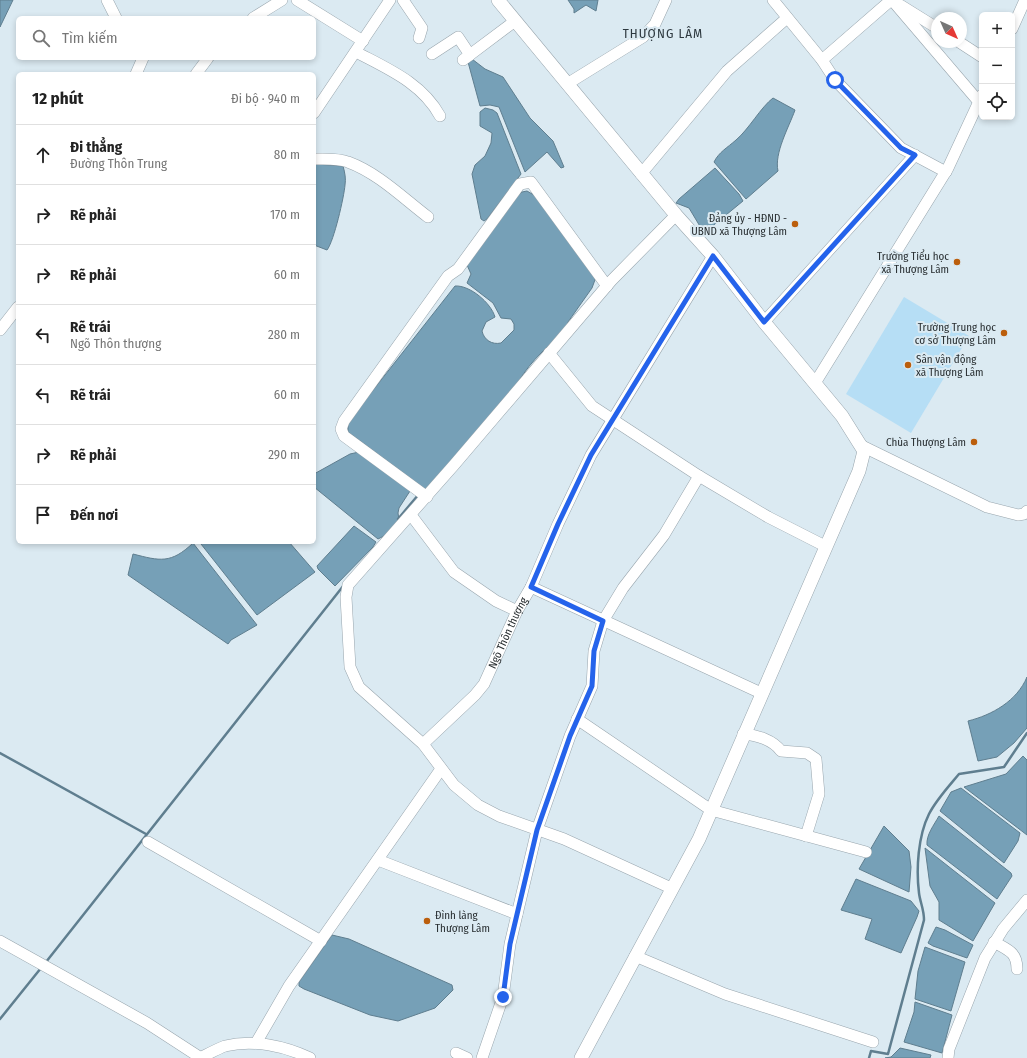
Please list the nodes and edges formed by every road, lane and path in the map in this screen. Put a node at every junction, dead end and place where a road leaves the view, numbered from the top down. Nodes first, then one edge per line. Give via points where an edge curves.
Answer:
1 (107, 0) edge
2 (282, 0) edge
3 (297, 0) edge
4 (390, 0) edge
5 (403, 0) edge
6 (498, 0) edge
7 (666, 0) edge
8 (773, 0) edge
9 (892, 0) edge
10 (1025, 0) edge
11 (115, 16) edge
12 (256, 16) edge
13 (787, 18) junction
14 (516, 21) junction
15 (1015, 22) edge
16 (931, 24) edge
17 (419, 38) dead end
18 (363, 41) junction
19 (967, 47) edge
20 (356, 52) junction
21 (432, 54) dead end
22 (979, 55) edge
23 (142, 60) edge
24 (206, 60) edge
25 (822, 60) junction
26 (137, 72) edge
27 (198, 72) edge
28 (567, 84) junction
29 (979, 98) edge
30 (979, 101) edge
31 (316, 110) edge
32 (440, 116) dead end
33 (915, 155) junction
34 (316, 160) edge
35 (946, 172) junction
36 (641, 174) junction
37 (676, 215) junction
38 (428, 217) dead end
39 (713, 256) junction
40 (607, 286) junction
41 (16, 310) edge
42 (764, 322) junction
43 (0, 330) edge
44 (550, 353) junction
45 (815, 383) junction
46 (614, 418) junction
47 (860, 445) junction
48 (699, 476) junction
49 (427, 497) junction
50 (1026, 514) edge
51 (410, 515) junction
52 (825, 546) junction
53 (531, 587) junction
54 (517, 611) junction
55 (603, 621) junction
56 (761, 693) junction
57 (577, 719) junction
58 (743, 734) junction
59 (423, 744) junction
60 (441, 769) junction
61 (711, 810) junction
62 (537, 830) junction
63 (806, 836) junction
64 (148, 842) dead end
65 (866, 852) dead end
66 (378, 860) junction
67 (671, 888) junction
68 (1027, 900) edge
69 (518, 914) junction
70 (0, 941) edge
71 (321, 941) junction
72 (994, 942) junction
73 (635, 956) junction
74 (1016, 969) dead end
75 (873, 1042) dead end
76 (256, 1043) junction
77 (456, 1053) dead end
78 (200, 1058) edge
79 (310, 1058) edge
80 (467, 1058) edge
81 (482, 1058) edge
82 (581, 1058) edge
83 (948, 1058) edge

1 - 11 street
2 - 12 street
3 - 18 street
4 - 18 street
5 - 17 street via 422,28
6 - 14 street
7 - 28 street via 656,24 643,37
8 - 13 street
9 - 16 street
9 - 25 street
9 - 29 street
10 - 15 street
13 - 25 street
13 - 36 street via 727,70
14 - 21 street via 466,57 458,37
14 - 28 street
18 - 20 street
19 - 22 street
20 - 31 street
20 - 32 street via 422,91 432,101
23 - 26 street
24 - 27 street
25 - 33 street via 835,80 901,148
28 - 36 street
30 - 35 street
33 - 35 street
33 - 42 street
34 - 38 street via 347,161 371,173
35 - 45 street
36 - 37 street
37 - 39 street
37 - 40 street
39 - 42 street
39 - 46 street, Ngõ Thôn thượng
40 - 44 street
40 - 49 street via 531,182 520,184 458,269 448,276 344,421 341,429 344,436
41 - 43 street
42 - 45 street
44 - 46 street via 592,406
44 - 49 street
45 - 47 street via 842,416
46 - 48 street
46 - 53 street, Ngõ Thôn thượng via 591,455
47 - 50 street via 987,507 1018,515
47 - 52 street via 864,451 859,471
48 - 52 street via 768,517
48 - 55 street via 664,535
49 - 51 street
51 - 54 street via 454,572 496,601
51 - 59 street via 348,585 346,597 350,667 359,687
52 - 56 street
53 - 54 street, Ngõ Thôn thượng
53 - 55 street
54 - 59 street, Ngõ Thôn thượng via 484,684
55 - 56 street
55 - 57 street via 594,651 592,686
56 - 58 street
57 - 61 street
57 - 62 street
58 - 61 street
58 - 63 street via 776,744 782,751 807,753 816,759 818,794
59 - 60 street
60 - 62 street via 454,785 478,805
60 - 66 street
61 - 63 street
61 - 67 street via 699,839
62 - 67 street via 564,839
62 - 69 street
63 - 65 street
64 - 71 street
66 - 69 street
66 - 71 street
67 - 73 street
68 - 72 street
69 - 81 street via 510,944 503,997
70 - 78 street via 147,1023
71 - 76 street via 289,986
72 - 74 street via 1012,953 1017,960
72 - 83 street via 985,958 949,1049
73 - 75 street via 724,994
73 - 82 street
76 - 78 street via 225,1046
76 - 79 street
77 - 80 street

